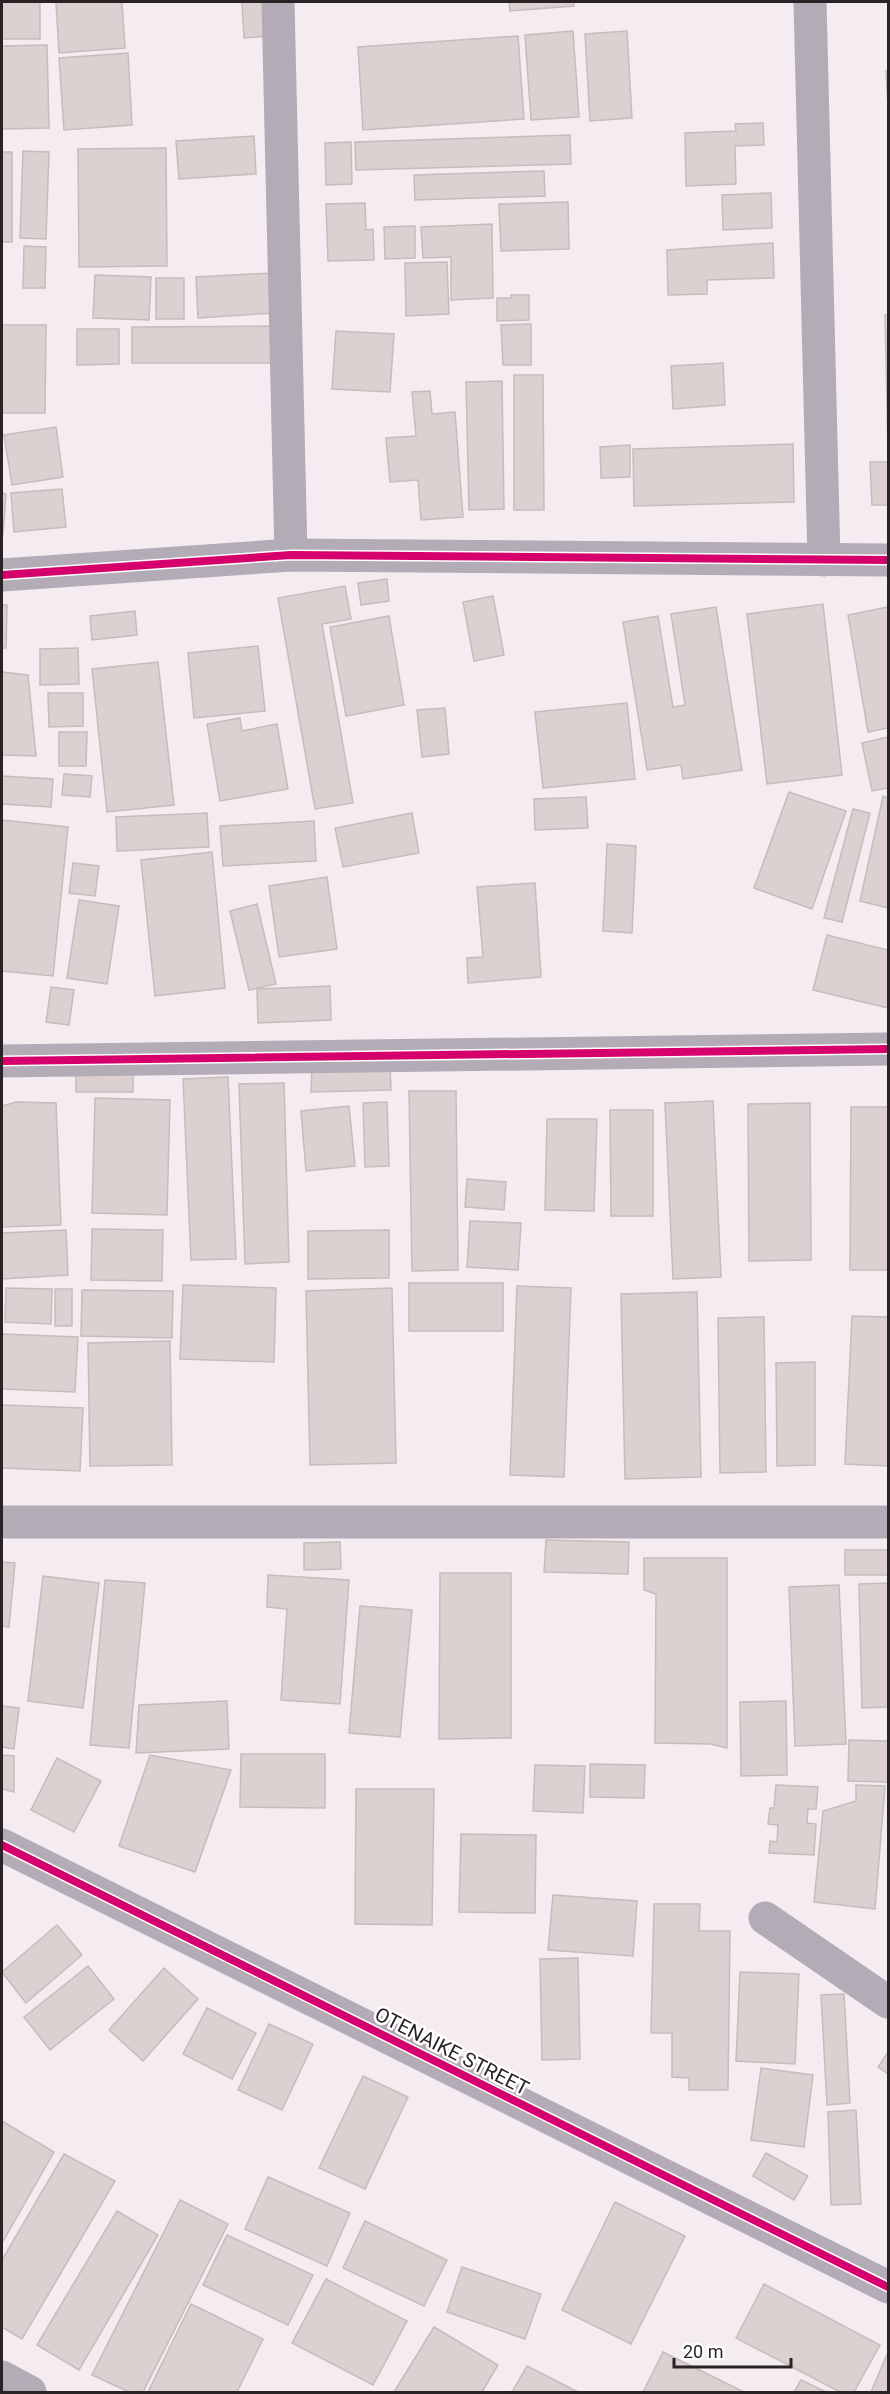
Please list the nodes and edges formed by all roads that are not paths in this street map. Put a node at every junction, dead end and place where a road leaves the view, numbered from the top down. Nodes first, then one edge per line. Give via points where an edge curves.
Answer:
1 (279, 2) edge
2 (810, 2) edge
3 (291, 555) junction
4 (824, 560) junction
5 (888, 561) edge
6 (2, 575) edge
7 (888, 1049) edge
8 (2, 1061) edge
9 (2, 1522) edge
10 (888, 1522) edge
11 (2, 1845) edge
12 (765, 1918) dead end
13 (888, 2002) edge
14 (888, 2287) edge
15 (2, 2377) edge
16 (30, 2392) edge

1 - 3 street
2 - 4 street
3 - 4 street
3 - 6 street
4 - 5 street
7 - 8 street
9 - 10 street
11 - 14 street, OTENAIKE STREET
12 - 13 street
15 - 16 street

